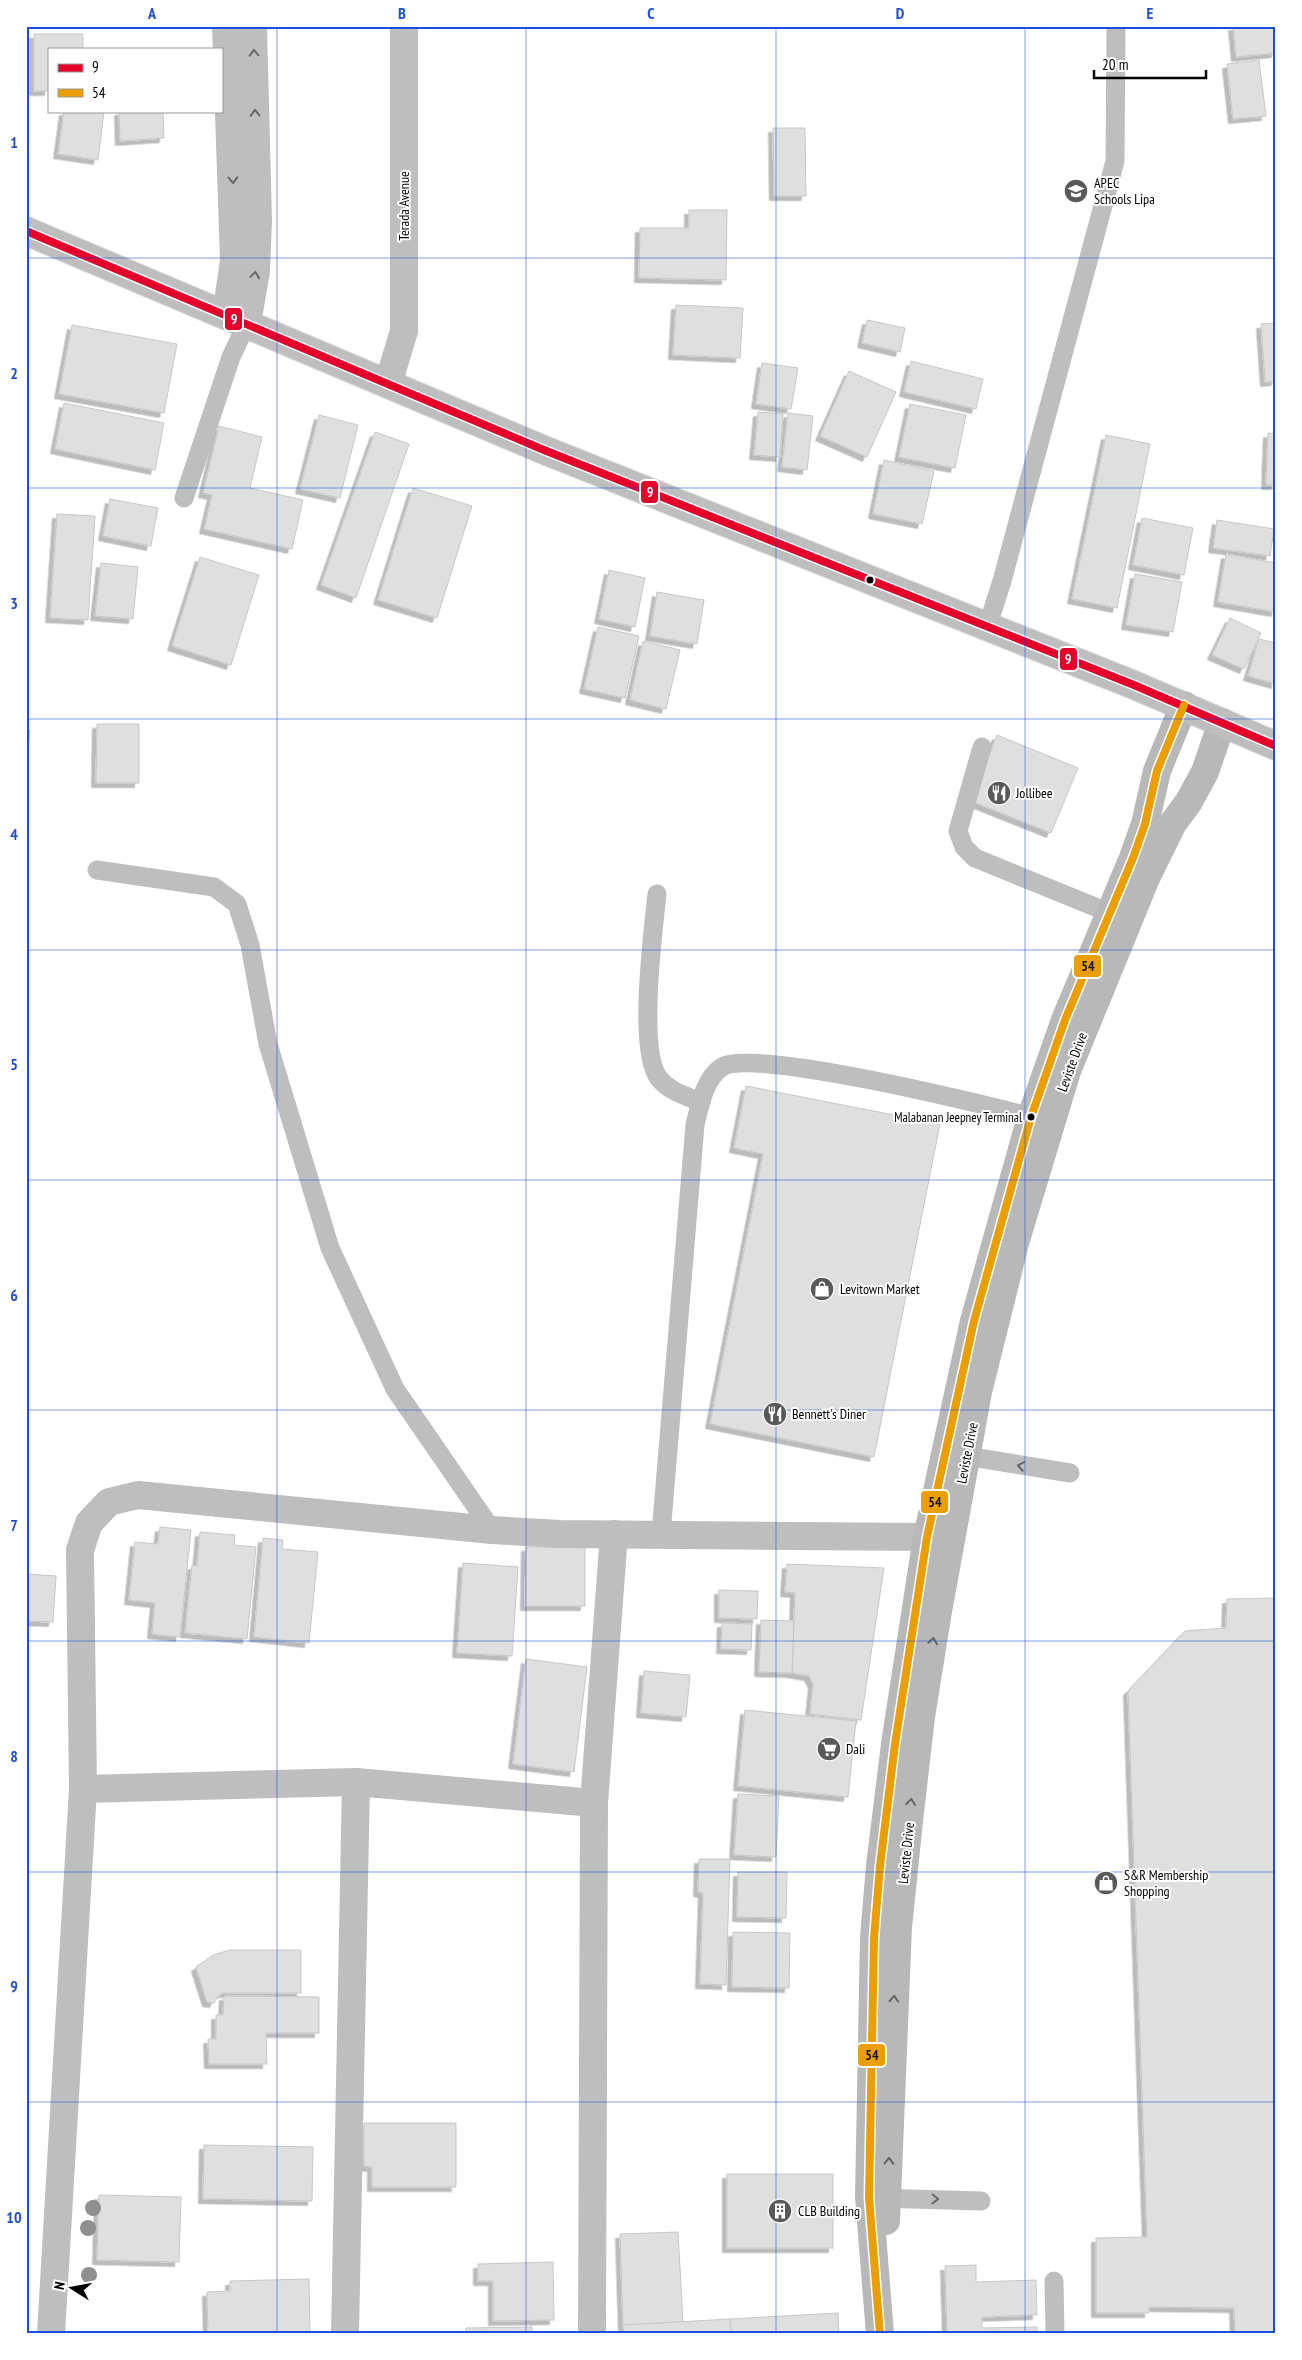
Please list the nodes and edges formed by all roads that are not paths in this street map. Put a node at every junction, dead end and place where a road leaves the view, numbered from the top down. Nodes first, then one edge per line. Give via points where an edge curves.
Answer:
1 (226, 26) edge
2 (253, 26) edge
3 (404, 26) edge
4 (1116, 26) edge
5 (26, 230) edge
6 (236, 319) junction
7 (388, 384) junction
8 (184, 498) dead end
9 (987, 628) junction
10 (1184, 705) junction
11 (1222, 722) junction
12 (1276, 746) edge
13 (982, 747) dead end
14 (97, 870) dead end
15 (657, 894) dead end
16 (1110, 913) junction
17 (701, 1102) junction
18 (1031, 1117) junction
19 (966, 1456) junction
20 (1070, 1473) dead end
21 (492, 1530) junction
22 (614, 1534) junction
23 (660, 1534) junction
24 (927, 1537) junction
25 (356, 1782) junction
26 (83, 1789) junction
27 (594, 1803) junction
28 (878, 2198) junction
29 (981, 2201) dead end
30 (1054, 2281) dead end
31 (880, 2324) edge
32 (51, 2334) edge
33 (345, 2334) edge
34 (592, 2334) edge
35 (1054, 2334) edge

1 -> 6 street
6 -> 2 street via 256,271 258,220
3 - 7 street, Terada Avenue via 404,331
4 - 9 lane via 1115,161
5 - 6 street
6 - 7 street
6 - 8 lane via 231,357
7 - 9 street
9 - 10 street
10 - 11 street
10 - 16 main road, Leviste Drive via 1157,771 1145,824
11 - 12 street
11 - 19 main road, Leviste Drive via 1205,772 1146,878 1067,1071 1001,1294
13 - 16 lane via 958,831 964,847 975,858
14 - 21 lane via 214,887 237,904 250,945 268,1044 330,1248 395,1390
15 - 17 lane via 648,990 651,1059 658,1077 675,1092
16 - 18 main road, Leviste Drive via 1065,1020
17 - 18 lane via 710,1080 722,1066 740,1062 767,1063 884,1082
17 - 23 lane via 695,1124
18 - 24 main road, Leviste Drive via 974,1321
20 -> 19 lane
28 -> 19 main road, Leviste Drive via 909,1821 927,1681
21 - 22 street
21 - 26 street via 138,1495 109,1502 89,1523 80,1550
22 - 23 street
22 - 27 street
23 - 24 street
24 - 28 main road, Leviste Drive via 906,1660 880,1866 872,2012
25 - 26 street
25 - 27 street
25 - 33 street
26 - 32 street
27 - 34 street
28 -> 29 lane
28 - 31 main road, Leviste Drive
30 - 35 lane

